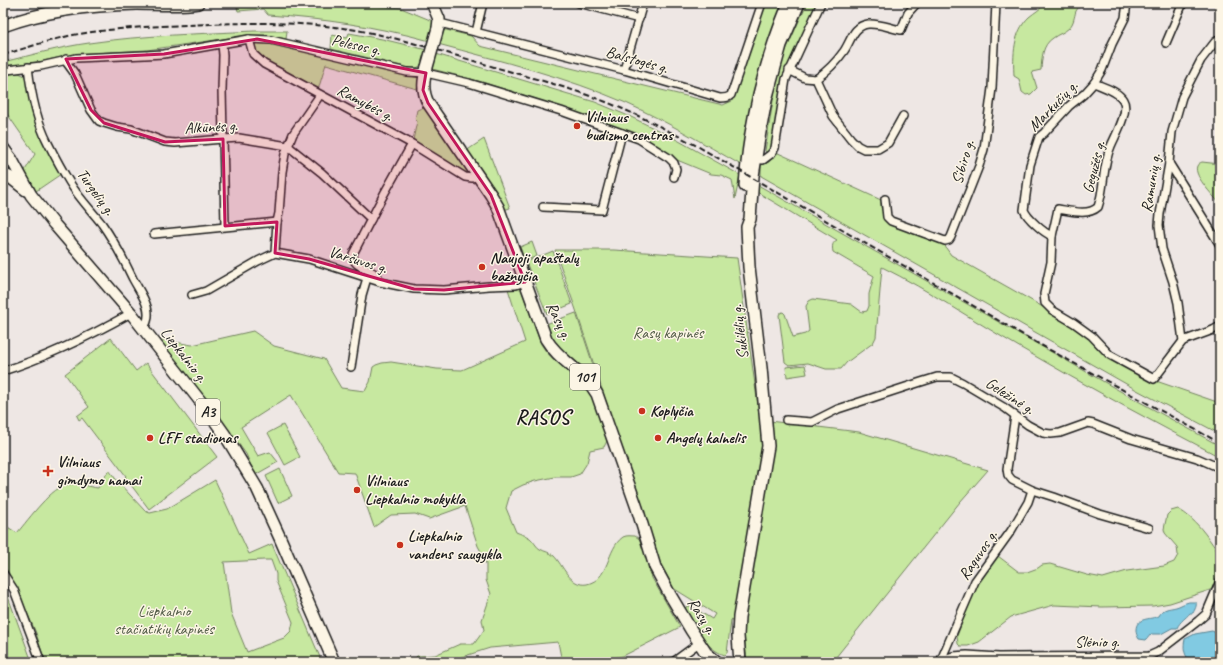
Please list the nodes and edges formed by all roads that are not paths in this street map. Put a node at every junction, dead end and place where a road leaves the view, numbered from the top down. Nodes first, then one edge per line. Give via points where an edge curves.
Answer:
1 (198, 3) edge
2 (432, 3) edge
3 (483, 3) edge
4 (579, 3) edge
5 (643, 3) edge
6 (762, 3) edge
7 (789, 3) edge
8 (799, 3) edge
9 (821, 3) edge
10 (917, 3) edge
11 (996, 3) edge
12 (1127, 3) edge
13 (1183, 3) edge
14 (135, 4) edge
15 (639, 19) junction
16 (439, 25) junction
17 (3, 26) edge
18 (476, 32) junction
19 (249, 39) junction
20 (1220, 39) edge
21 (1166, 43) dead end
22 (222, 44) junction
23 (66, 59) junction
24 (28, 67) junction
25 (426, 70) junction
26 (624, 70) junction
27 (789, 70) junction
28 (3, 72) edge
29 (816, 79) junction
30 (1094, 83) junction
31 (320, 95) junction
32 (903, 116) dead end
33 (622, 133) junction
34 (223, 138) junction
35 (412, 144) junction
36 (288, 146) junction
37 (3, 148) edge
38 (752, 159) junction
39 (1169, 163) junction
40 (3, 174) edge
41 (478, 176) junction
42 (674, 177) dead end
43 (31, 194) junction
44 (885, 200) dead end
45 (543, 207) dead end
46 (371, 219) junction
47 (277, 222) junction
48 (225, 226) junction
49 (154, 234) dead end
50 (1052, 236) junction
51 (1220, 246) edge
52 (275, 253) junction
53 (367, 278) junction
54 (380, 282) junction
55 (525, 282) junction
56 (192, 296) dead end
57 (131, 313) junction
58 (1220, 326) edge
59 (143, 329) junction
60 (1183, 341) junction
61 (352, 367) dead end
62 (3, 371) edge
63 (1015, 416) junction
64 (786, 420) dead end
65 (1220, 468) edge
66 (1032, 490) junction
67 (1149, 528) dead end
68 (3, 573) edge
69 (1220, 581) edge
70 (699, 643) junction
71 (940, 661) edge
72 (41, 662) edge
73 (334, 662) edge
74 (673, 662) edge
75 (717, 662) edge
76 (740, 662) edge

1 - 14 main road
2 - 16 main road via 438,15
3 - 18 street
4 - 15 street
5 - 15 street
6 - 26 street, Balstogės g. via 729,97 720,98
7 - 38 main road via 767,64 756,112
8 - 38 main road via 783,39 773,72
9 - 27 street
10 - 29 street via 908,13 901,30 876,24 861,26 855,31 844,51
11 - 44 street, Sibiro g. via 992,88 984,149 951,237 945,241 891,221 887,217
12 - 30 street, Markučių g. via 1125,18
13 - 21 street
14 - 17 main road via 54,11
15 - 26 street
16 - 18 street, Balstogės g.
16 - 25 main road, Rasų g. / 101, bridge
18 - 26 street, Balstogės g.
19 - 22 street, Pelesos g.
19 - 25 street, Pelesos g. via 278,41 407,72
19 - 31 street, Ramybės g. via 256,58
20 - 39 street, Ramunių g. via 1201,60 1182,97 1172,132
22 - 23 street, Pelesos g. via 158,54
22 - 34 street
23 - 24 street, Pelesos g.
23 - 34 street, Alkūnės g. via 91,110 104,123 131,129 165,142
24 - 28 street, Pelesos g.
24 - 59 street, Turgelių g. via 35,108 47,141 70,183 114,242 146,302 148,319
25 - 33 street, Pelesos g. via 561,111
25 - 41 main road, Rasų g. / 101 via 423,90 428,103
27 - 29 street via 805,78
27 - 38 street via 783,89 775,148 763,160
29 - 32 street via 833,116 851,139 864,149 878,149 888,143
30 - 50 street, Markučių g. via 1039,137 1033,153 1023,206 1029,218
30 - 50 street, Gegužės g. via 1118,95 1124,101 1123,120 1108,154 1098,207 1091,212 1058,209
31 - 35 street, Ramybės g.
31 - 36 street via 293,134
33 - 42 street, Pelesos g. via 653,147 669,158 676,169
33 - 45 street via 602,210
34 - 36 street, Alkūnės g.
34 - 48 street
35 - 41 street, Ramybės g. via 465,177
35 - 46 street
36 - 46 street, Alkūnės g. via 322,173
36 - 47 street via 283,164
37 - 43 main road, Liepkalnio g. / A3
38 - 76 main road, Sukilėlių g. via 744,218 747,227 768,446 739,617
39 - 51 street
39 - 60 street, Ramunių g. via 1160,214 1160,235 1178,303
40 - 43 main road, Liepkalnio g. / A3
41 - 55 main road, Rasų g. / 101 via 503,220
43 - 57 main road, Liepkalnio g. / A3 via 71,245
46 - 54 street via 352,257 356,264 378,276
47 - 48 street
47 - 52 street
48 - 49 street
50 - 60 street via 1051,262 1044,294 1045,303 1052,310 1092,336 1110,355 1154,379
52 - 53 street, Varšuvos g. via 308,259
52 - 56 street via 258,260 206,291
53 - 54 street, Varšuvos g.
53 - 61 street via 362,295
54 - 55 street, Varšuvos g. via 401,287 444,290 516,285
55 - 70 main road, Rasų g. / 101 via 550,347 588,380 597,394 655,567
57 - 59 main road, Liepkalnio g. / A3
57 - 62 street via 66,347
58 - 60 street
59 - 73 main road, Liepkalnio g. / A3 via 208,411 253,482
63 - 64 street, Geležinė g. via 963,383 945,377 917,383 838,409 812,422
63 - 65 street, Geležinė g. via 1043,433 1051,434 1088,423 1093,424 1131,439 1198,458
63 - 66 street via 1008,475 1012,480
66 - 67 street
66 - 71 street, Raguvos g. via 1028,502 1011,530 974,580
68 - 72 street via 14,590
69 - 71 street, Slėnio g. via 1206,614 1158,652 1149,656 967,655 953,656
70 - 74 street
70 - 75 main road, Rasų g. / 101

